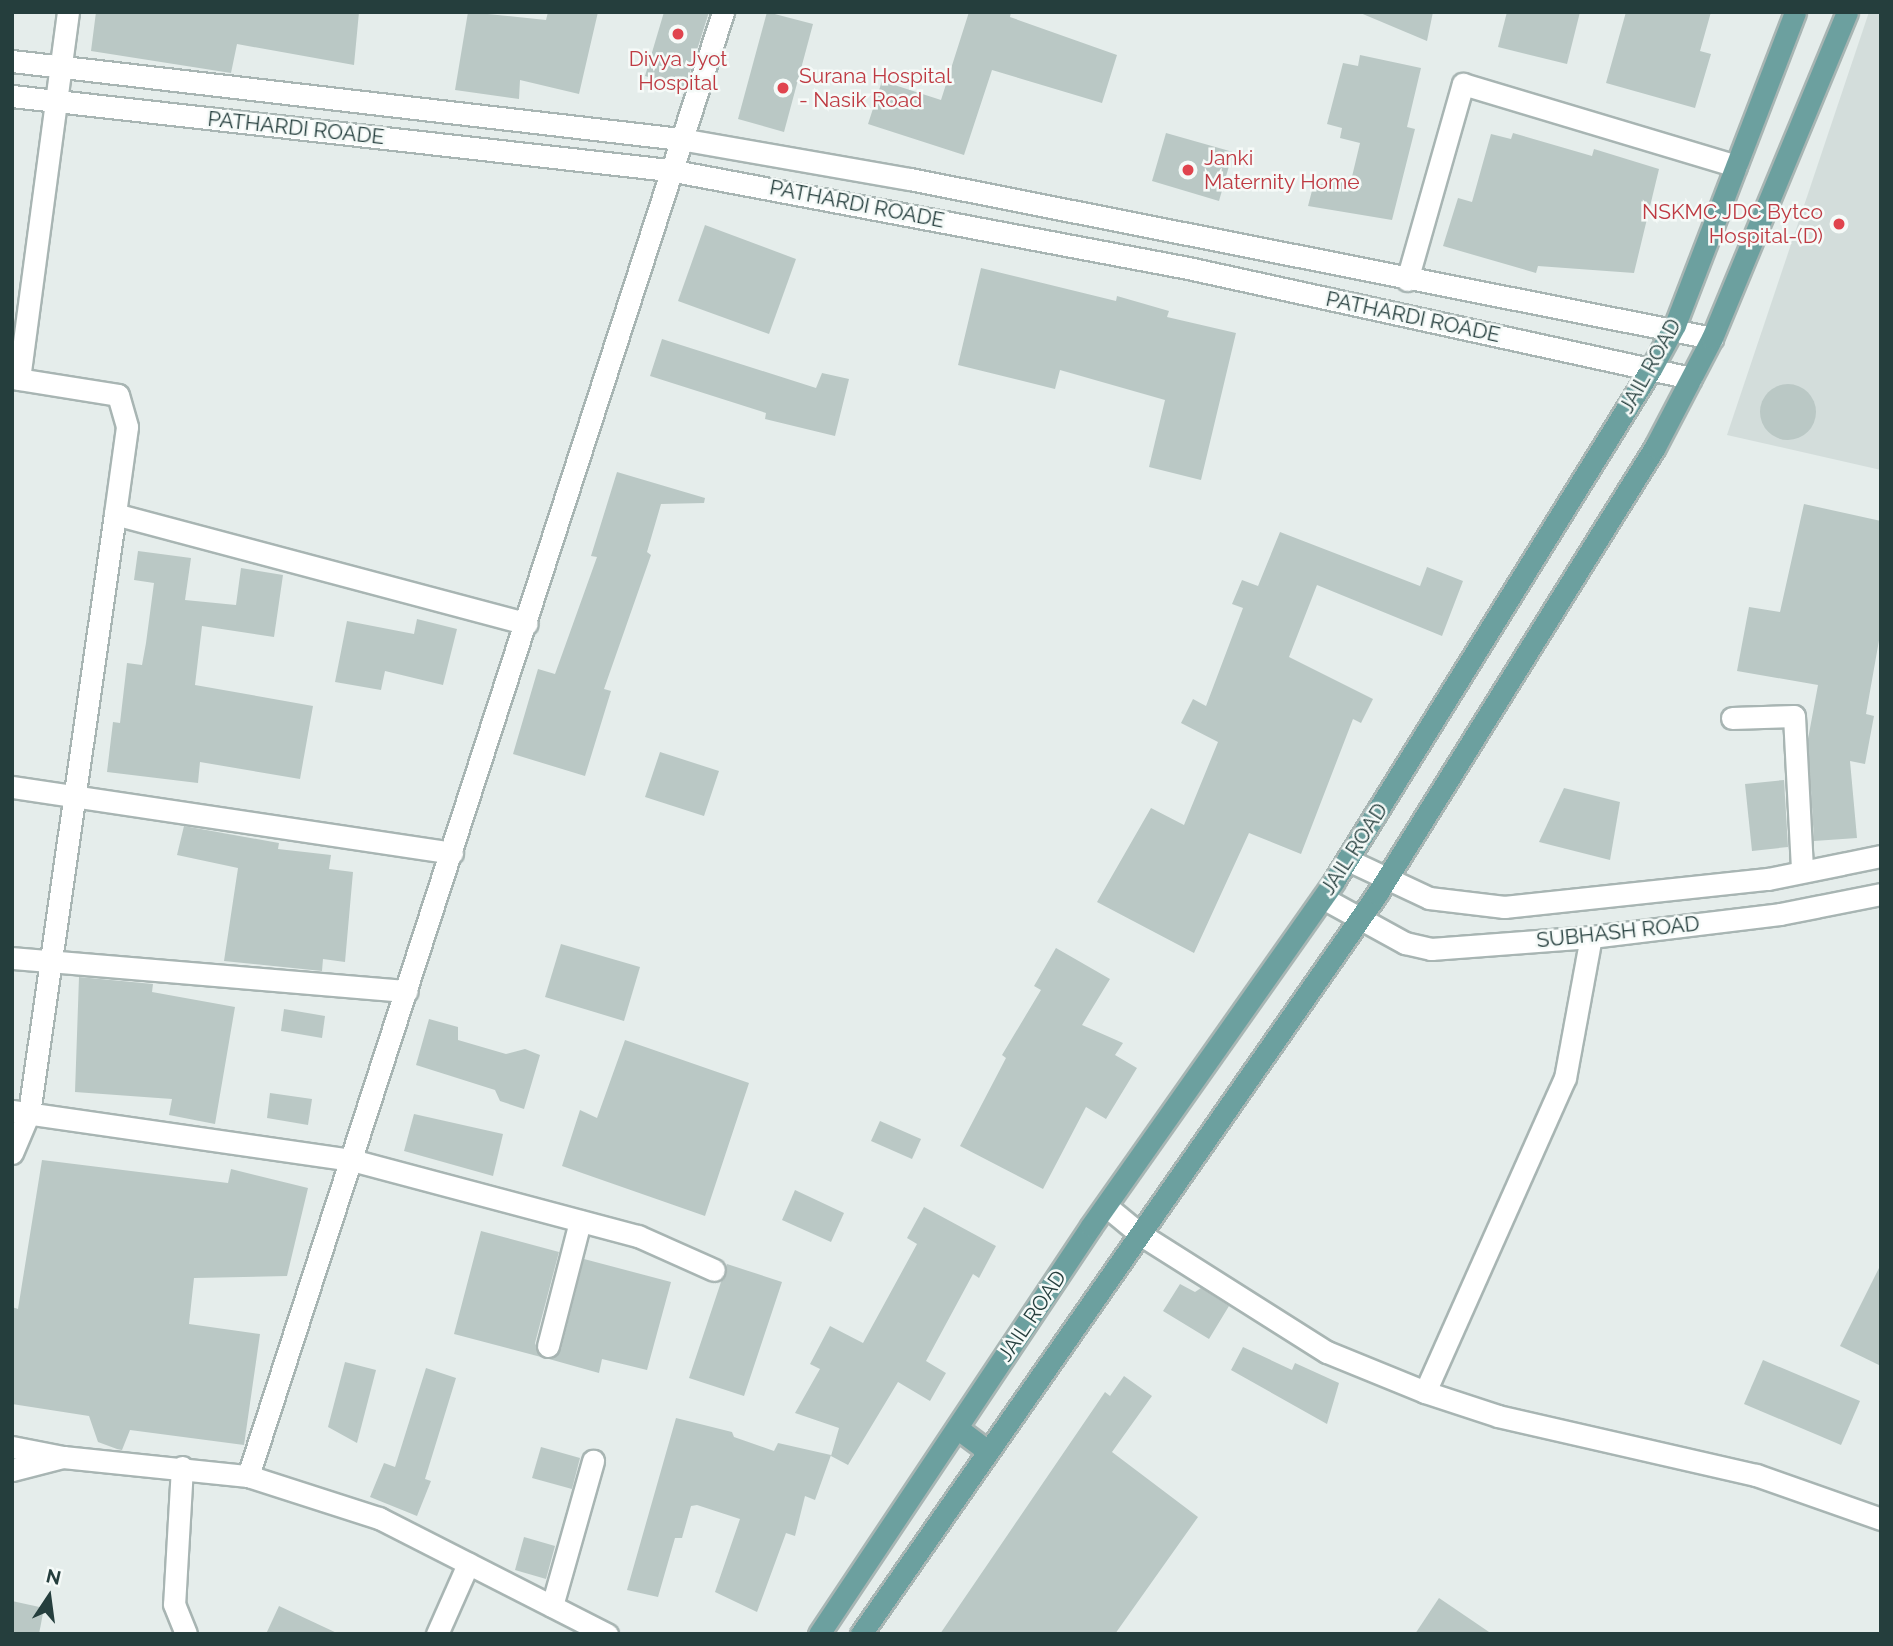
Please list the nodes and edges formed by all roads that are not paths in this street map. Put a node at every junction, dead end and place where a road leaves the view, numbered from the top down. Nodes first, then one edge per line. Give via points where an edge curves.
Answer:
1 (68, 12) edge
2 (723, 12) edge
3 (1795, 12) edge
4 (1847, 12) edge
5 (12, 61) edge
6 (59, 66) junction
7 (12, 96) edge
8 (55, 102) junction
9 (680, 139) junction
10 (1736, 166) junction
11 (669, 170) junction
12 (1407, 280) junction
13 (1672, 331) junction
14 (1712, 338) junction
15 (1651, 369) junction
16 (1691, 378) junction
17 (16, 379) edge
18 (115, 514) junction
19 (527, 624) junction
20 (1732, 718) dead end
21 (12, 787) edge
22 (77, 796) junction
23 (452, 853) junction
24 (1881, 856) edge
25 (1348, 860) junction
26 (1802, 871) junction
27 (1386, 879) junction
28 (1881, 894) edge
29 (1323, 898) junction
30 (1360, 918) junction
31 (1591, 937) junction
32 (12, 958) edge
33 (48, 962) junction
34 (407, 991) junction
35 (21, 1112) edge
36 (12, 1153) edge
37 (352, 1160) junction
38 (1106, 1206) junction
39 (580, 1220) junction
40 (1140, 1234) junction
41 (714, 1270) dead end
42 (548, 1346) dead end
43 (1425, 1392) junction
44 (957, 1427) junction
45 (12, 1447) edge
46 (988, 1451) junction
47 (63, 1457) junction
48 (593, 1461) dead end
49 (182, 1467) junction
50 (12, 1469) edge
51 (248, 1476) junction
52 (1881, 1519) edge
53 (468, 1564) junction
54 (552, 1606) junction
55 (186, 1634) edge
56 (437, 1634) edge
57 (607, 1634) edge
58 (819, 1634) edge
59 (861, 1634) edge

1 - 6 street
2 - 9 street
3 - 10 main road, JAIL ROAD
4 - 14 main road, JAIL ROAD
5 - 6 street
6 - 8 street
6 - 9 street
7 - 8 street, PATHARDI ROADE
8 - 11 street, PATHARDI ROADE
8 - 17 street
9 - 11 street
9 - 12 street via 910,179
10 - 12 street via 1463,84
10 - 13 main road, JAIL ROAD
11 - 15 street, PATHARDI ROADE via 1188,268
11 - 19 street
12 - 13 street
13 - 14 street
13 - 15 main road, JAIL ROAD
14 - 16 main road, JAIL ROAD
15 - 16 street, PATHARDI ROADE
15 - 25 main road, JAIL ROAD
16 - 27 main road, JAIL ROAD via 1654,447
17 - 18 street via 118,395 127,427
18 - 19 street
18 - 22 street
19 - 23 street
20 - 26 street via 1794,716
21 - 22 street
22 - 23 street
22 - 33 street
23 - 34 street
24 - 26 street, SUBHASH ROAD
25 - 27 street, SUBHASH ROAD
25 - 29 main road, JAIL ROAD
26 - 27 street, SUBHASH ROAD via 1602,899 1504,907 1429,898
27 - 30 main road, JAIL ROAD
28 - 31 street, SUBHASH ROAD via 1780,914
29 - 30 street, SUBHASH ROAD
29 - 38 main road, JAIL ROAD
30 - 31 street, SUBHASH ROAD via 1405,943 1431,949
30 - 40 main road, JAIL ROAD
31 - 43 street via 1565,1078
32 - 33 street
33 - 34 street
33 - 35 street
34 - 37 street
35 - 36 street
35 - 37 street
37 - 39 street
37 - 51 street
38 - 40 street
38 - 44 main road, JAIL ROAD
39 - 41 street via 638,1236
39 - 42 street
40 - 43 street via 1327,1352
40 - 46 main road, JAIL ROAD
43 - 52 street via 1498,1416 1756,1475
44 - 46 main road
44 - 58 main road, JAIL ROAD
45 - 47 street
46 - 59 main road, JAIL ROAD
47 - 49 street
47 - 50 street
48 - 54 street
49 - 51 street
49 - 55 street via 174,1604
51 - 53 street via 379,1518
53 - 54 street
53 - 56 street
54 - 57 street

